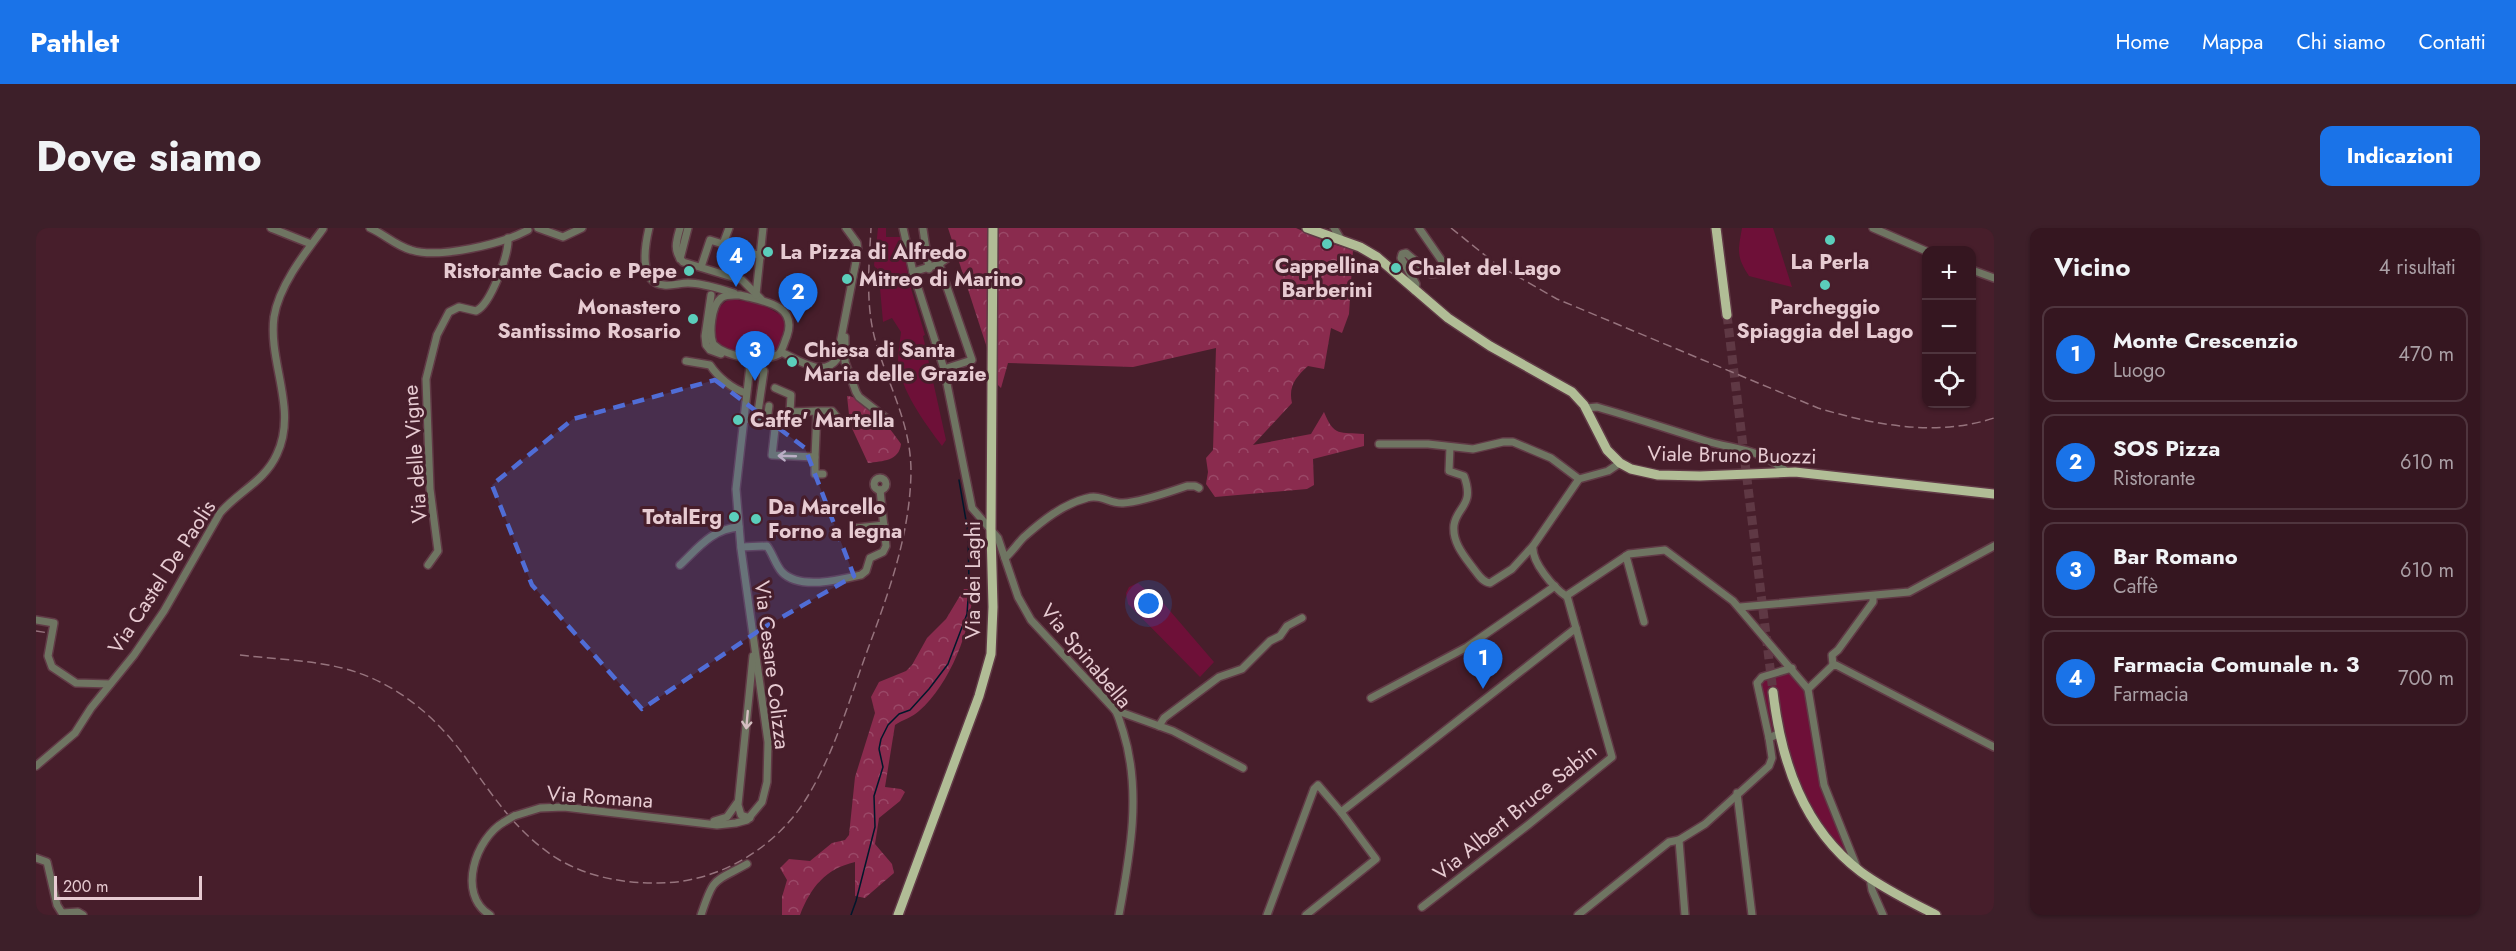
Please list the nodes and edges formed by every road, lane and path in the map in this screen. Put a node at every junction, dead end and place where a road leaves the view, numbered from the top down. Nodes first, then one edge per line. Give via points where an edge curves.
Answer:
1 (271, 228) edge
2 (322, 228) edge
3 (329, 228) edge
4 (370, 228) edge
5 (582, 228) edge
6 (649, 228) edge
7 (680, 228) edge
8 (688, 228) edge
9 (729, 228) edge
10 (763, 228) edge
11 (846, 228) edge
12 (903, 228) edge
13 (993, 228) edge
14 (1307, 228) edge
15 (1334, 228) edge
16 (1419, 228) edge
17 (1716, 228) edge
18 (1873, 228) edge
19 (540, 229) edge
20 (924, 229) edge
21 (527, 230) edge
22 (508, 238) junction
23 (1343, 242) junction
24 (311, 244) junction
25 (723, 244) junction
26 (1922, 249) edge
27 (953, 254) dead end
28 (761, 256) junction
29 (680, 259) junction
30 (939, 264) junction
31 (701, 267) junction
32 (929, 268) junction
33 (913, 272) junction
34 (1976, 272) edge
35 (1994, 278) edge
36 (1415, 291) junction
37 (711, 295) dead end
38 (740, 295) junction
39 (756, 297) junction
40 (1727, 315) tunnel mouth
41 (843, 329) junction
42 (781, 352) junction
43 (751, 358) junction
44 (686, 361) dead end
45 (944, 369) junction
46 (764, 371) dead end
47 (776, 388) dead end
48 (746, 393) junction
49 (769, 406) dead end
50 (1586, 408) junction
51 (817, 411) junction
52 (790, 412) junction
53 (886, 418) dead end
54 (742, 419) junction
55 (757, 419) junction
56 (767, 420) junction
57 (776, 420) junction
58 (839, 420) dead end
59 (1379, 444) dead end
60 (1450, 447) junction
61 (815, 457) junction
62 (1620, 463) junction
63 (1786, 471) junction
64 (823, 474) dead end
65 (1579, 479) junction
66 (1199, 488) dead end
67 (880, 490) dead end
68 (1994, 494) edge
69 (884, 525) junction
70 (739, 527) junction
71 (856, 528) dead end
72 (991, 532) junction
73 (1534, 545) junction
74 (1994, 546) edge
75 (741, 547) junction
76 (1626, 556) junction
77 (1005, 558) junction
78 (428, 565) dead end
79 (680, 565) dead end
80 (1555, 586) junction
81 (1567, 596) junction
82 (1873, 596) junction
83 (1740, 607) junction
84 (1302, 618) dead end
85 (36, 620) edge
86 (1644, 622) dead end
87 (1576, 628) junction
88 (753, 641) junction
89 (1833, 665) junction
90 (1792, 668) junction
91 (750, 683) junction
92 (110, 684) junction
93 (761, 689) junction
94 (1808, 689) junction
95 (1773, 692) tunnel mouth
96 (1371, 698) dead end
97 (1114, 710) junction
98 (1158, 726) junction
99 (1774, 736) junction
100 (1994, 747) edge
101 (36, 766) edge
102 (1243, 768) dead end
103 (1737, 793) junction
104 (738, 801) junction
105 (1341, 812) junction
106 (750, 818) junction
107 (698, 822) junction
108 (1679, 840) junction
109 (36, 858) edge
110 (747, 864) dead end
111 (1858, 870) junction
112 (1870, 878) junction
113 (1422, 907) dead end
114 (83, 915) edge
115 (490, 915) edge
116 (701, 915) edge
117 (898, 915) edge
118 (1119, 915) edge
119 (1267, 915) edge
120 (1306, 915) edge
121 (1578, 915) edge
122 (1685, 915) edge
123 (1752, 915) edge
124 (1883, 915) edge
125 (1936, 915) edge

1 - 24 street
2 - 3 street
2 - 24 street, Via Castel De Paolis
4 - 22 street via 407,249 423,252 451,252
5 - 19 street via 563,237
6 - 38 street via 646,267 654,282 690,283
7 - 29 street via 676,249
8 - 29 street
9 - 25 street
10 - 28 street
11 - 41 street via 858,251
12 - 33 street, Via Spinabella
13 - 72 main road, Via dei Laghi
14 - 23 main road, Viale Bruno Buozzi
15 - 23 street
16 - 36 street via 1443,266 1440,273 1431,274 1406,253 1402,254 1416,284
17 - 40 main road
18 - 26 street
19 - 21 street
20 - 32 street
21 - 22 street
22 - 78 street, Via delle Vigne via 499,275 482,306 476,311 453,309 446,316 425,384 430,489 438,551
23 - 36 main road, Viale Bruno Buozzi via 1377,257
24 - 92 street, Via Castel De Paolis via 275,313 274,340 285,423 280,449 263,477 220,513 150,632
25 - 28 street
25 - 31 street via 710,240
27 - 30 street
28 - 39 street
29 - 31 street
30 - 32 street
30 - 45 street via 972,360
31 - 39 street via 742,280
32 - 33 street
33 - 45 street, Via Spinabella
34 - 35 street
36 - 50 main road, Viale Bruno Buozzi via 1490,346 1572,392
37 - 43 street via 705,332 707,347 714,352
38 - 39 street
38 - 43 street via 724,296 718,301 711,339 723,351
39 - 42 street via 782,310 788,318 789,329
41 - 42 street via 837,359 829,367 818,368
41 - 53 street via 845,362 856,392
42 - 43 street via 772,357
43 - 48 street, Via Cesare Colizza
44 - 48 street via 710,365 717,375
45 - 72 street, Via Spinabella via 969,498
46 - 55 street
47 - 52 street via 791,395
48 - 54 street, Via Cesare Colizza
49 - 56 street
50 - 62 main road, Viale Bruno Buozzi via 1605,446
50 - 63 street via 1597,407 1755,452
51 - 52 street
51 - 58 street via 832,411
51 - 61 street
52 - 57 street
54 - 55 street
54 - 70 street, Via Cesare Colizza via 736,489
55 - 56 street
56 - 57 street
61 -> 57 street via 772,455
59 - 60 street
60 - 65 street via 1478,449 1513,442 1551,458
60 - 73 street via 1449,471 1464,476 1467,496 1454,523 1457,543 1482,580 1491,583 1506,574
61 - 64 street via 815,474
62 - 63 main road, Viale Bruno Buozzi via 1658,475
62 - 65 street via 1606,472
63 - 68 main road, Viale Bruno Buozzi
65 - 73 street
66 - 77 street via 1187,486 1123,503 1104,497 1076,501 1025,536
67 - 69 street, Via Cesare Colizza
69 - 71 street
69 - 75 street, Via Cesare Colizza via 886,548 870,558 865,573 856,576 798,580 783,573 767,546
70 - 75 street, Via Cesare Colizza
70 - 79 street via 727,528 707,539
72 - 77 street, Via Spinabella via 998,538
72 - 117 main road, Via dei Laghi via 993,628 988,667
73 - 80 street via 1534,556
74 - 82 street via 1916,590
75 - 88 street, Via Cesare Colizza
76 - 81 street
76 - 83 street via 1665,550
76 - 86 street
77 - 97 street, Via Spinabella via 1028,615
80 - 81 street
80 - 96 street via 1467,647
81 - 87 street, Via Albert Bruce Sabin
82 - 83 street
82 - 89 street via 1873,602 1832,655
83 - 90 street
84 - 98 street via 1287,626 1242,669 1219,677
85 - 92 street via 54,622 48,660 54,669 77,683
87 - 105 street
87 - 113 street, Via Albert Bruce Sabin via 1612,757
88 - 91 street
88 - 93 street, Via Cesare Colizza
89 - 94 street
89 - 100 street
90 - 94 street
90 - 99 street via 1757,682
91 - 93 street via 757,683
91 -> 104 street
92 - 101 street, Via Castel De Paolis via 75,733
93 - 106 street, Via Cesare Colizza via 768,774 762,802
94 - 111 street via 1824,785
95 - 99 main road
97 - 98 street
97 - 118 street, Via Spinabella via 1128,750 1132,789 1132,836
98 - 102 street
99 - 103 street via 1770,765
99 - 111 main road via 1811,816 1834,847
103 - 108 street via 1707,823
103 - 123 street
104 - 106 street via 741,816
104 - 107 street, Via Romana via 726,818
105 - 119 street via 1321,786 1316,786
105 - 120 street via 1376,860
106 - 107 street, Via Romana via 729,824
107 - 115 street, Via Romana, bridge via 564,807 540,808 514,816 487,835 477,853 476,896
108 - 121 street via 1670,842
108 - 122 street
109 - 114 street via 47,862 60,910
110 - 116 street via 717,879
111 - 112 main road
112 - 124 street
112 - 125 main road

